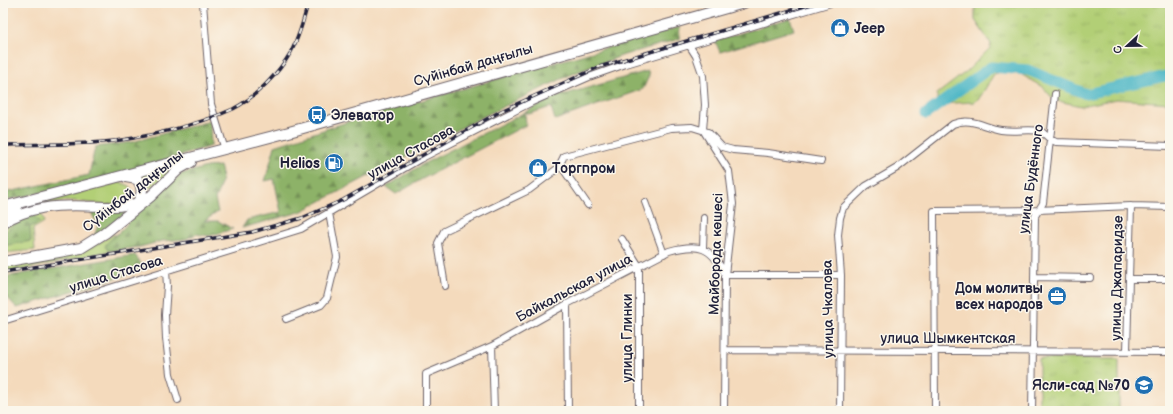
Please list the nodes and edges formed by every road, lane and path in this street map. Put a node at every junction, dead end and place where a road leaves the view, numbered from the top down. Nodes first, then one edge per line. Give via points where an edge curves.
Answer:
1 (203, 3) edge
2 (744, 3) edge
3 (831, 3) edge
4 (689, 45) junction
5 (1055, 94) dead end
6 (703, 130) junction
7 (1050, 139) junction
8 (1170, 146) edge
9 (225, 150) junction
10 (209, 154) junction
11 (821, 161) dead end
12 (561, 166) junction
13 (118, 178) junction
14 (151, 196) junction
15 (34, 200) junction
16 (138, 202) junction
17 (645, 202) dead end
18 (588, 205) dead end
19 (1131, 206) junction
20 (3, 207) edge
21 (1170, 207) edge
22 (1038, 210) junction
23 (130, 212) junction
24 (329, 212) junction
25 (3, 214) edge
26 (704, 218) dead end
27 (3, 224) edge
28 (622, 239) dead end
29 (703, 248) junction
30 (664, 254) junction
31 (3, 262) edge
32 (639, 266) junction
33 (166, 271) junction
34 (725, 274) junction
35 (841, 275) junction
36 (1034, 277) junction
37 (1090, 278) dead end
38 (1130, 279) junction
39 (1170, 279) edge
40 (445, 286) dead end
41 (567, 304) junction
42 (286, 319) dead end
43 (3, 321) edge
44 (492, 346) junction
45 (842, 349) junction
46 (725, 350) junction
47 (1032, 350) junction
48 (934, 351) junction
49 (1127, 351) junction
50 (1170, 352) edge
51 (178, 400) dead end
52 (426, 411) edge
53 (494, 411) edge
54 (568, 411) edge
55 (640, 411) edge
56 (724, 411) edge
57 (840, 411) edge
58 (935, 411) edge
59 (1032, 411) edge

1 - 9 street via 212,104
2 - 9 main road, Сүйінбай даңғылы
3 - 4 street, улица Стасова
4 - 6 street via 703,76
4 - 24 street, улица Стасова via 597,75 532,102 420,159
5 - 7 street, улица Будённого
6 - 11 street via 722,147 733,150
6 - 12 street via 692,127 663,130 564,156
6 - 34 street, Майборода көшесі via 729,171 733,204
7 - 8 street via 1070,143
7 - 22 street, улица Будённого via 1043,203
7 - 35 street, улица Чкалова via 1041,131 1001,130 969,120 953,124 897,168 866,186 843,208 838,235
9 - 10 main road, Сүйінбай даңғылы
10 - 13 main road, Сүйінбай даңғылы
10 - 14 main road, Сүйінбай даңғылы via 179,169
12 - 18 street
12 - 40 street via 529,190 444,231 438,243
13 - 15 main road, Сүйінбай даңғылы
13 - 16 main road via 132,178 139,182 142,191
14 - 16 main road
14 - 23 main road, Сүйінбай даңғылы
15 - 20 main road, Сүйінбай даңғылы
15 - 25 main road
16 - 23 main road
16 - 27 main road via 120,207 46,207 22,214
17 - 30 street
19 - 21 street
19 - 22 street
19 - 38 street, улица Джапаридзе
22 - 36 street, улица Будённого via 1035,216
22 - 48 street via 934,211
23 - 31 main road, Сүйінбай даңғылы via 105,233 81,248
24 - 33 street, улица Стасова via 301,229
24 - 42 street via 338,257 327,298 321,305
26 - 29 street
28 - 32 street
29 - 30 street, Байкальская улица via 685,247
29 - 34 street via 720,263
30 - 32 street, Байкальская улица
32 - 41 street, Байкальская улица
32 - 55 street, улица Глинки
33 - 43 street, улица Стасова
33 - 51 street via 166,338 170,374
34 - 35 street
34 - 46 street, Майборода көшесі
35 - 45 street, улица Чкалова
36 - 37 street
36 - 47 street, улица Будённого
38 - 39 street
38 - 49 street, улица Джапаридзе
41 - 44 street, Байкальская улица
41 - 54 street
44 - 52 street, Байкальская улица via 426,374
44 - 53 street
45 - 46 street, улица Шымкентская
45 - 48 street, улица Шымкентская
45 - 57 street, улица Чкалова
46 - 56 street, Майборода көшесі
47 - 48 street, улица Шымкентская
47 - 49 street, улица Шымкентская
47 - 59 street, улица Будённого
48 - 58 street
49 - 50 street, улица Шымкентская

